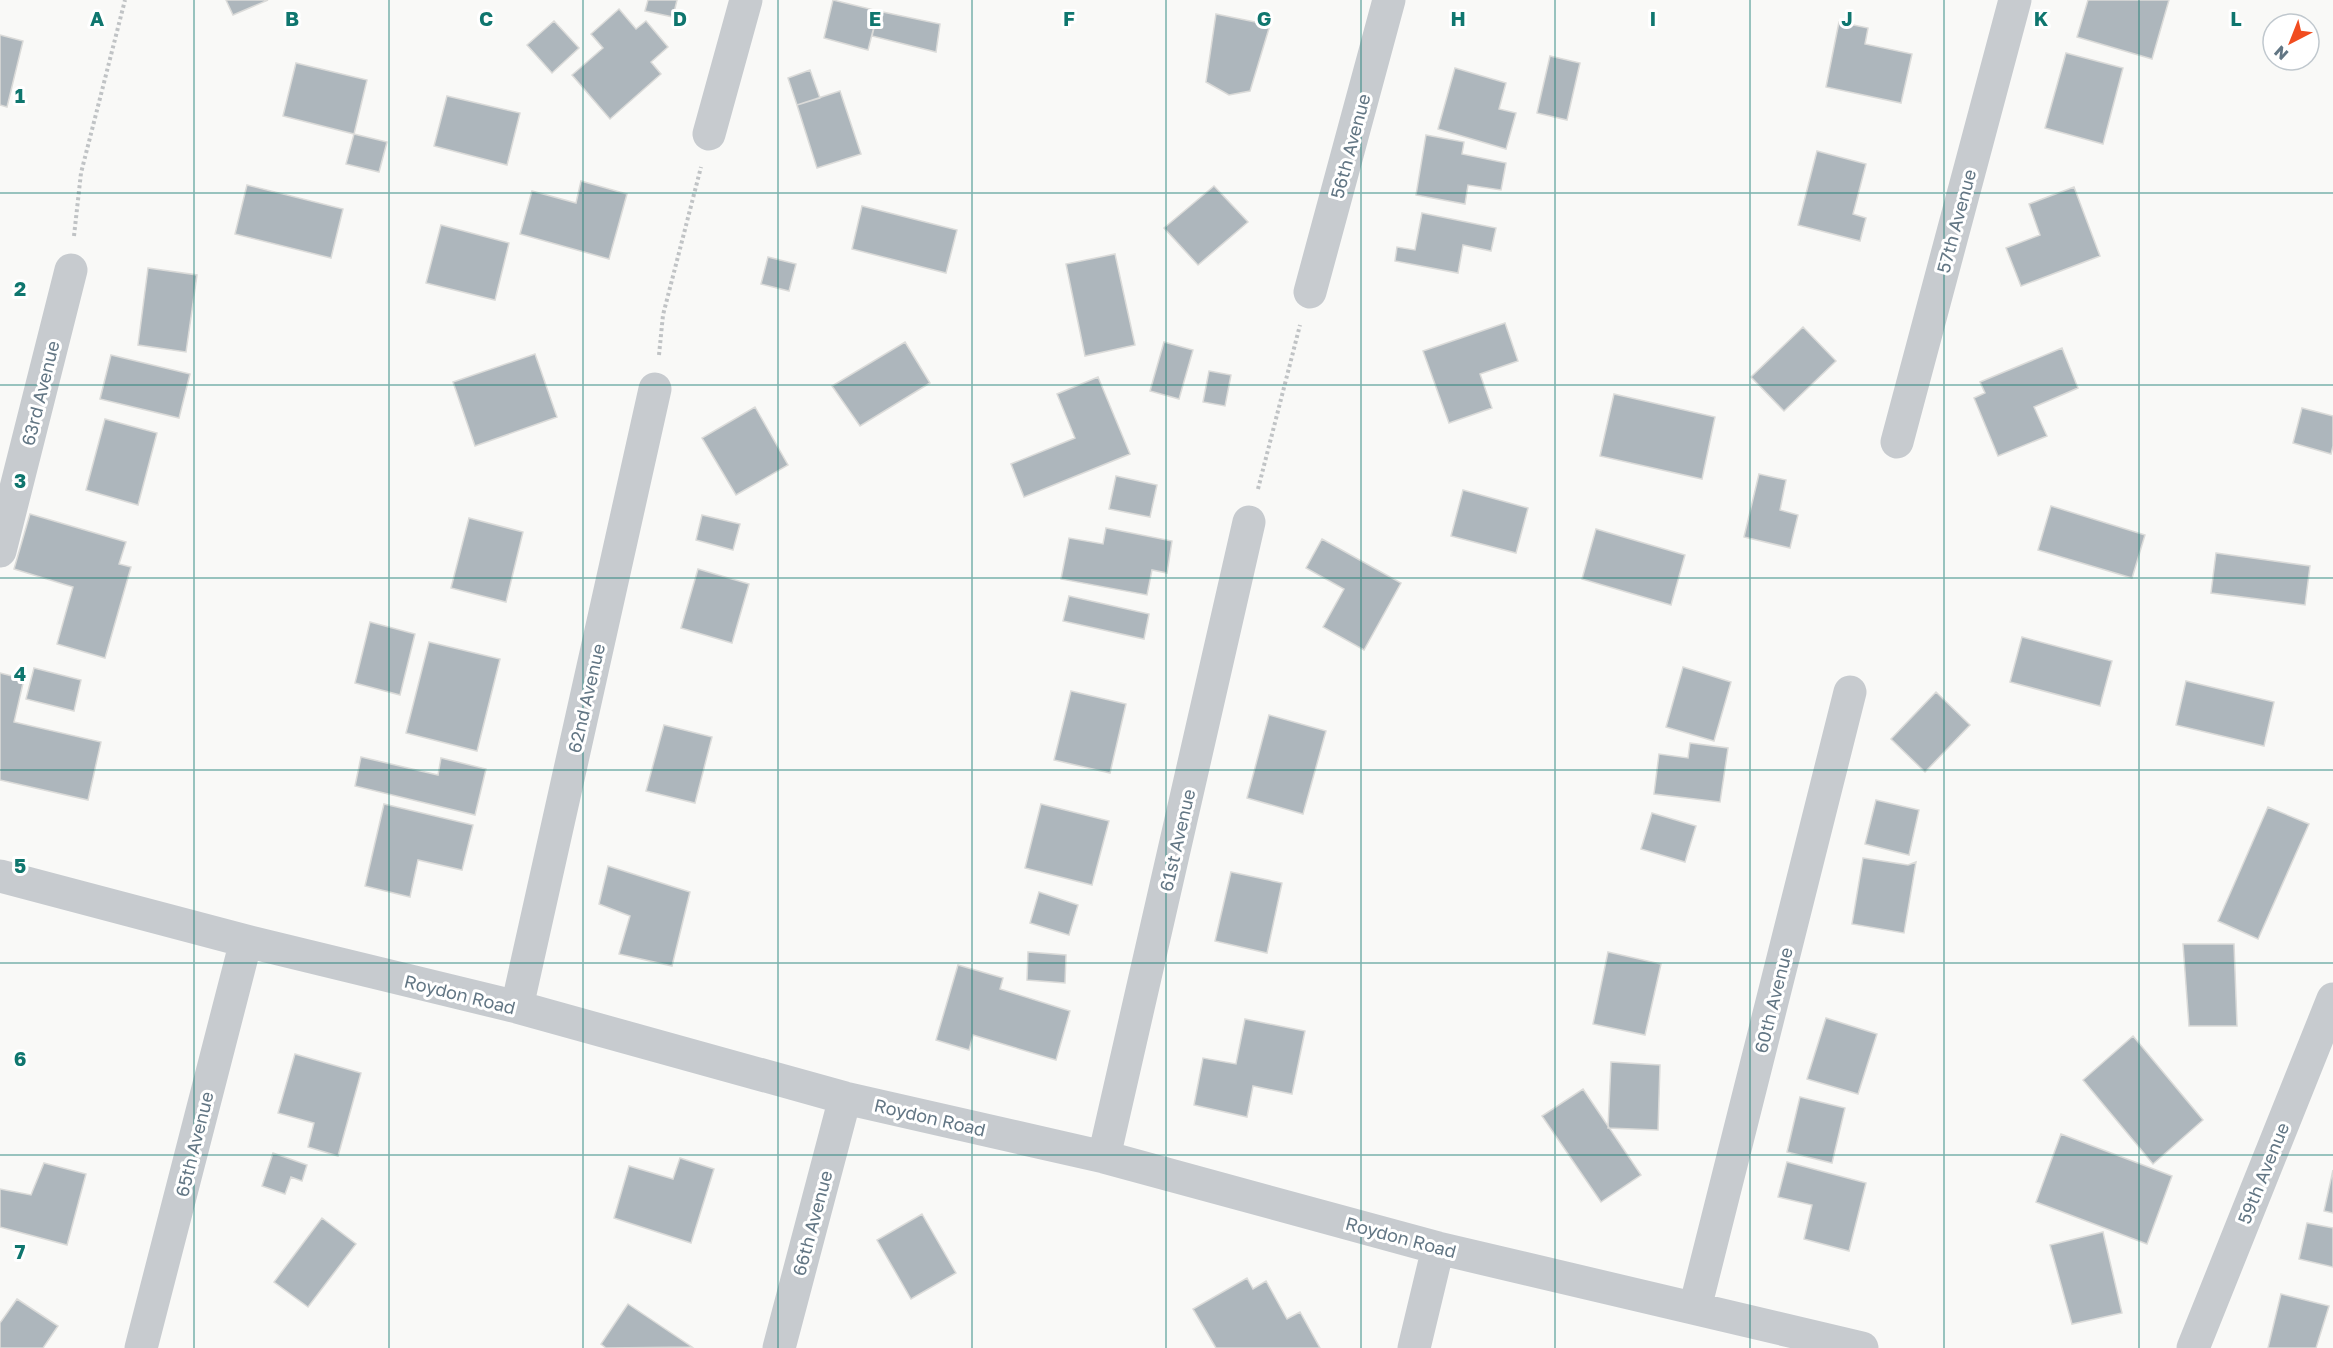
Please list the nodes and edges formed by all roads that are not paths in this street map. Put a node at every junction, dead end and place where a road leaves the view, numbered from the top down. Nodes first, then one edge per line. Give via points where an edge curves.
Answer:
1 (746, 0) edge
2 (1389, 0) edge
3 (2015, 0) edge
4 (709, 134) road end
5 (71, 270) road end
6 (1310, 292) road end
7 (655, 389) road end
8 (1898, 442) dead end
9 (1249, 522) road end
10 (0, 551) edge
11 (1850, 692) dead end
12 (0, 876) edge
13 (246, 941) junction
14 (2333, 999) edge
15 (517, 1007) junction
16 (844, 1098) junction
17 (1104, 1157) junction
18 (1438, 1248) junction
19 (1695, 1308) junction
20 (141, 1348) edge
21 (778, 1348) edge
22 (1414, 1348) edge
23 (1862, 1348) edge
24 (2193, 1348) edge

1 - 4 street
2 - 6 street, 56th Avenue
3 - 8 street, 57th Avenue
5 - 10 street, 63rd Avenue
7 - 15 street, 62nd Avenue
9 - 17 street, 61st Avenue
11 - 19 street, 60th Avenue
12 - 13 street, Roydon Road
13 - 15 street, Roydon Road
13 - 20 street, 65th Avenue
14 - 24 street, 59th Avenue
15 - 16 street, Roydon Road
16 - 17 street, Roydon Road
16 - 21 street, 66th Avenue
17 - 18 street, Roydon Road
18 - 19 street, Roydon Road
18 - 22 street
19 - 23 street, Roydon Road

